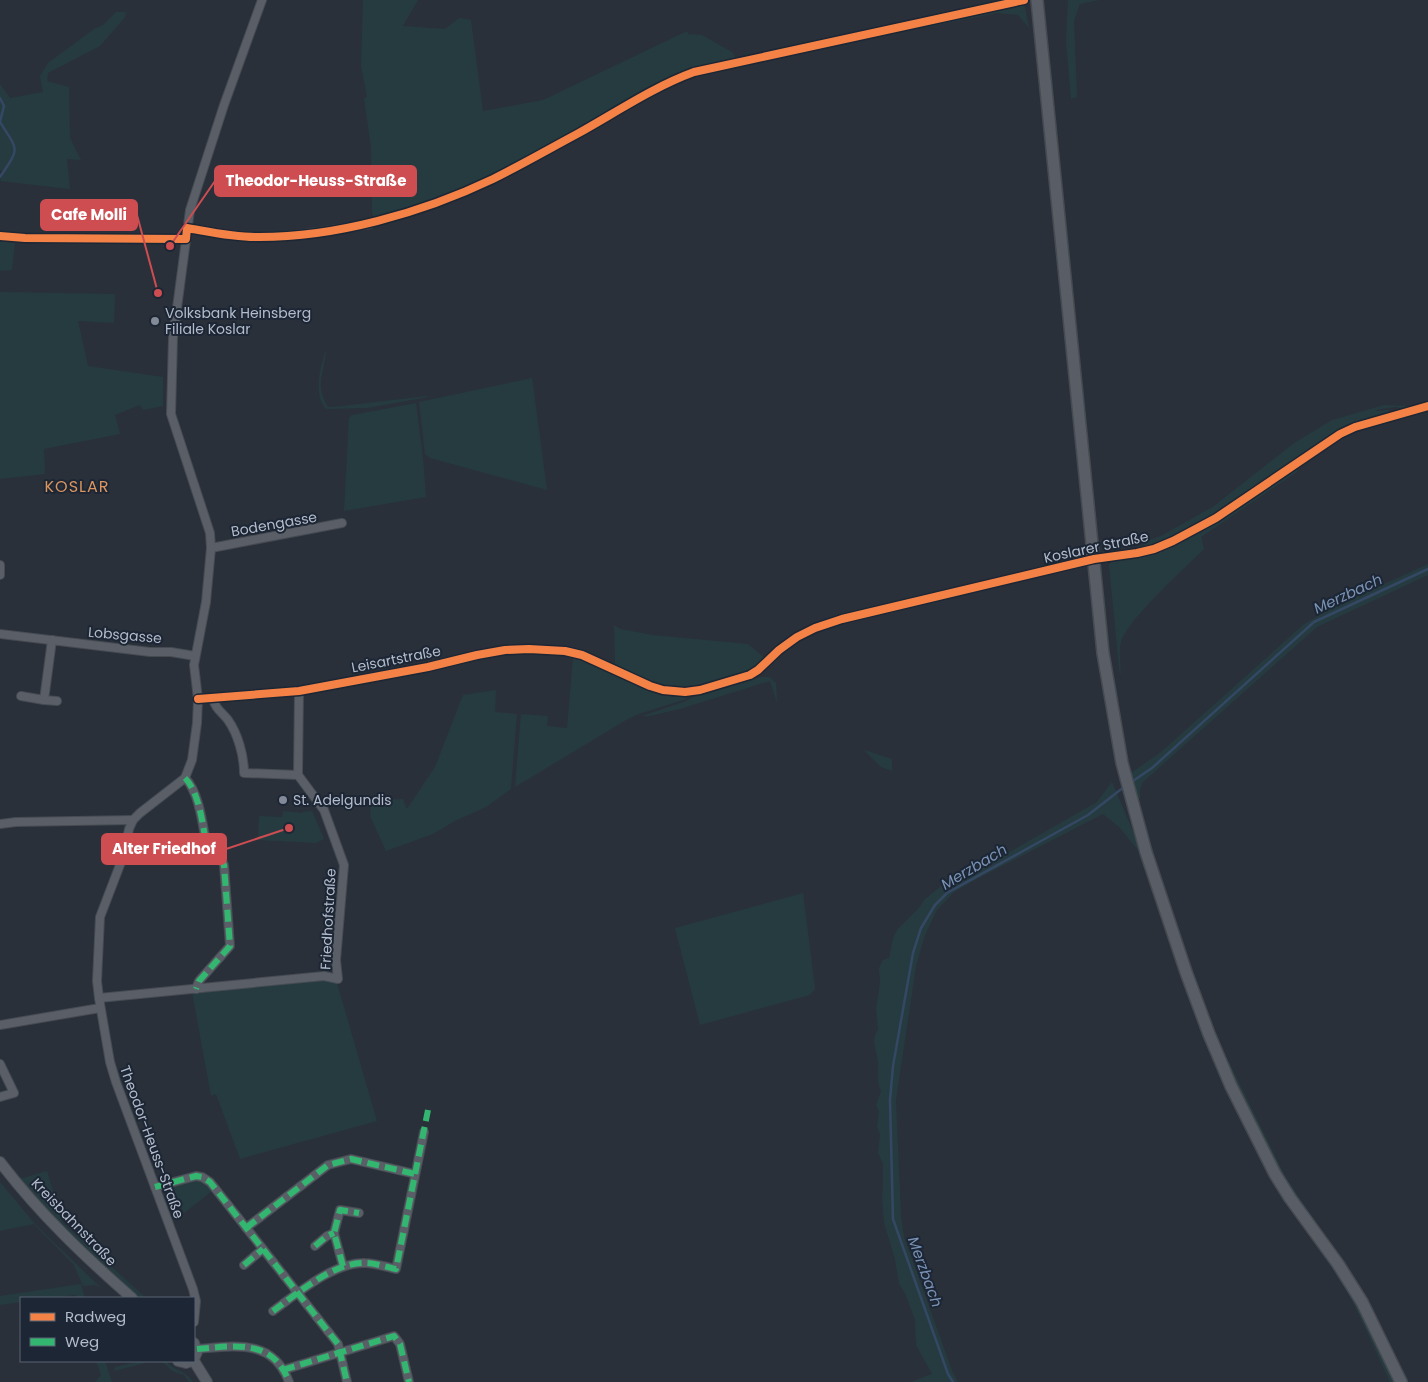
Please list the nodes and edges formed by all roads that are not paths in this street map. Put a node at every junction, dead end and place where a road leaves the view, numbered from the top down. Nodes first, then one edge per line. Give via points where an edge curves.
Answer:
1 (262, 0) edge
2 (1037, 0) edge
3 (370, 224) dead end
4 (187, 228) junction
5 (0, 236) edge
6 (186, 239) junction
7 (1428, 406) edge
8 (342, 523) dead end
9 (211, 548) junction
10 (1094, 559) junction
11 (0, 565) edge
12 (0, 575) edge
13 (0, 634) edge
14 (52, 640) junction
15 (195, 656) junction
16 (754, 673) joint
17 (299, 691) junction
18 (21, 696) dead end
19 (213, 698) junction
20 (198, 699) junction
21 (44, 700) junction
22 (57, 701) dead end
23 (298, 775) junction
24 (185, 778) junction
25 (133, 820) junction
26 (0, 824) edge
27 (196, 989) junction
28 (99, 998) junction
29 (100, 1008) junction
30 (0, 1025) edge
31 (0, 1064) edge
32 (0, 1096) edge
33 (424, 1132) dead end
34 (0, 1162) edge
35 (415, 1174) junction
36 (155, 1187) junction
37 (359, 1214) dead end
38 (246, 1228) junction
39 (334, 1233) junction
40 (315, 1246) dead end
41 (263, 1250) junction
42 (244, 1265) dead end
43 (343, 1266) junction
44 (298, 1293) junction
45 (131, 1297) edge
46 (194, 1297) edge
47 (195, 1302) edge
48 (273, 1311) dead end
49 (195, 1315) edge
50 (341, 1352) junction
51 (195, 1354) edge
52 (195, 1356) edge
53 (283, 1370) junction
54 (207, 1382) edge
55 (289, 1382) edge
56 (347, 1382) edge
57 (408, 1382) edge
58 (1401, 1382) edge

1 - 4 street via 224,105
2 - 10 main road
3 - 4 street via 256,237
4 - 6 street
5 - 6 street
6 - 9 street via 174,338 171,414 210,533
7 - 10 street, Koslarer Straße via 1340,434 1216,518 1173,541 1137,553
8 - 9 street, Bodengasse
9 - 15 street via 206,602
10 - 16 street, Koslarer Straße via 815,628 786,645
10 - 58 main road via 1109,691 1130,794 1146,852 1209,1034 1275,1174 1350,1282
11 - 12 street
13 - 14 street, Lobsgasse
14 - 15 street, Lobsgasse
14 - 21 street
15 - 20 street
16 - 17 street, Leisartstraße via 700,690 677,693 650,686 582,655 529,649 505,650
17 - 19 street, Leisartstraße
17 - 23 street
18 - 21 street
19 - 20 street, Leisartstraße
19 - 23 street via 214,706 228,720 234,732 244,773
20 - 24 street via 192,760
21 - 22 street
23 - 27 street, Friedhofstraße via 324,810 344,865 336,960 338,979 324,976
24 - 25 street
24 - 27 street via 199,806 207,848 224,864 230,946 199,981
25 - 26 street
25 - 28 street, Theodor-Heuss-Straße via 100,917
27 - 28 street, Friedhofstraße
28 - 29 street, Theodor-Heuss-Straße
29 - 30 street
29 - 36 street, Theodor-Heuss-Straße via 116,1082
31 - 32 street via 14,1093
33 - 35 street
34 - 45 street, Kreisbahnstraße via 65,1238
35 - 38 street via 351,1159 328,1165
35 - 43 street via 396,1269 366,1263
36 - 38 street via 188,1177 202,1177 210,1182
36 - 46 street, Theodor-Heuss-Straße
37 - 39 street via 340,1210
38 - 41 street
39 - 40 street
39 - 43 street
41 - 42 street
41 - 44 street
43 - 44 street
44 - 48 street
44 - 50 street
47 - 49 street, Theodor-Heuss-Straße
50 - 53 street
50 - 56 street
50 - 57 street via 394,1336 400,1344
51 - 53 street via 225,1347 250,1347 270,1355
52 - 54 street
53 - 55 street

